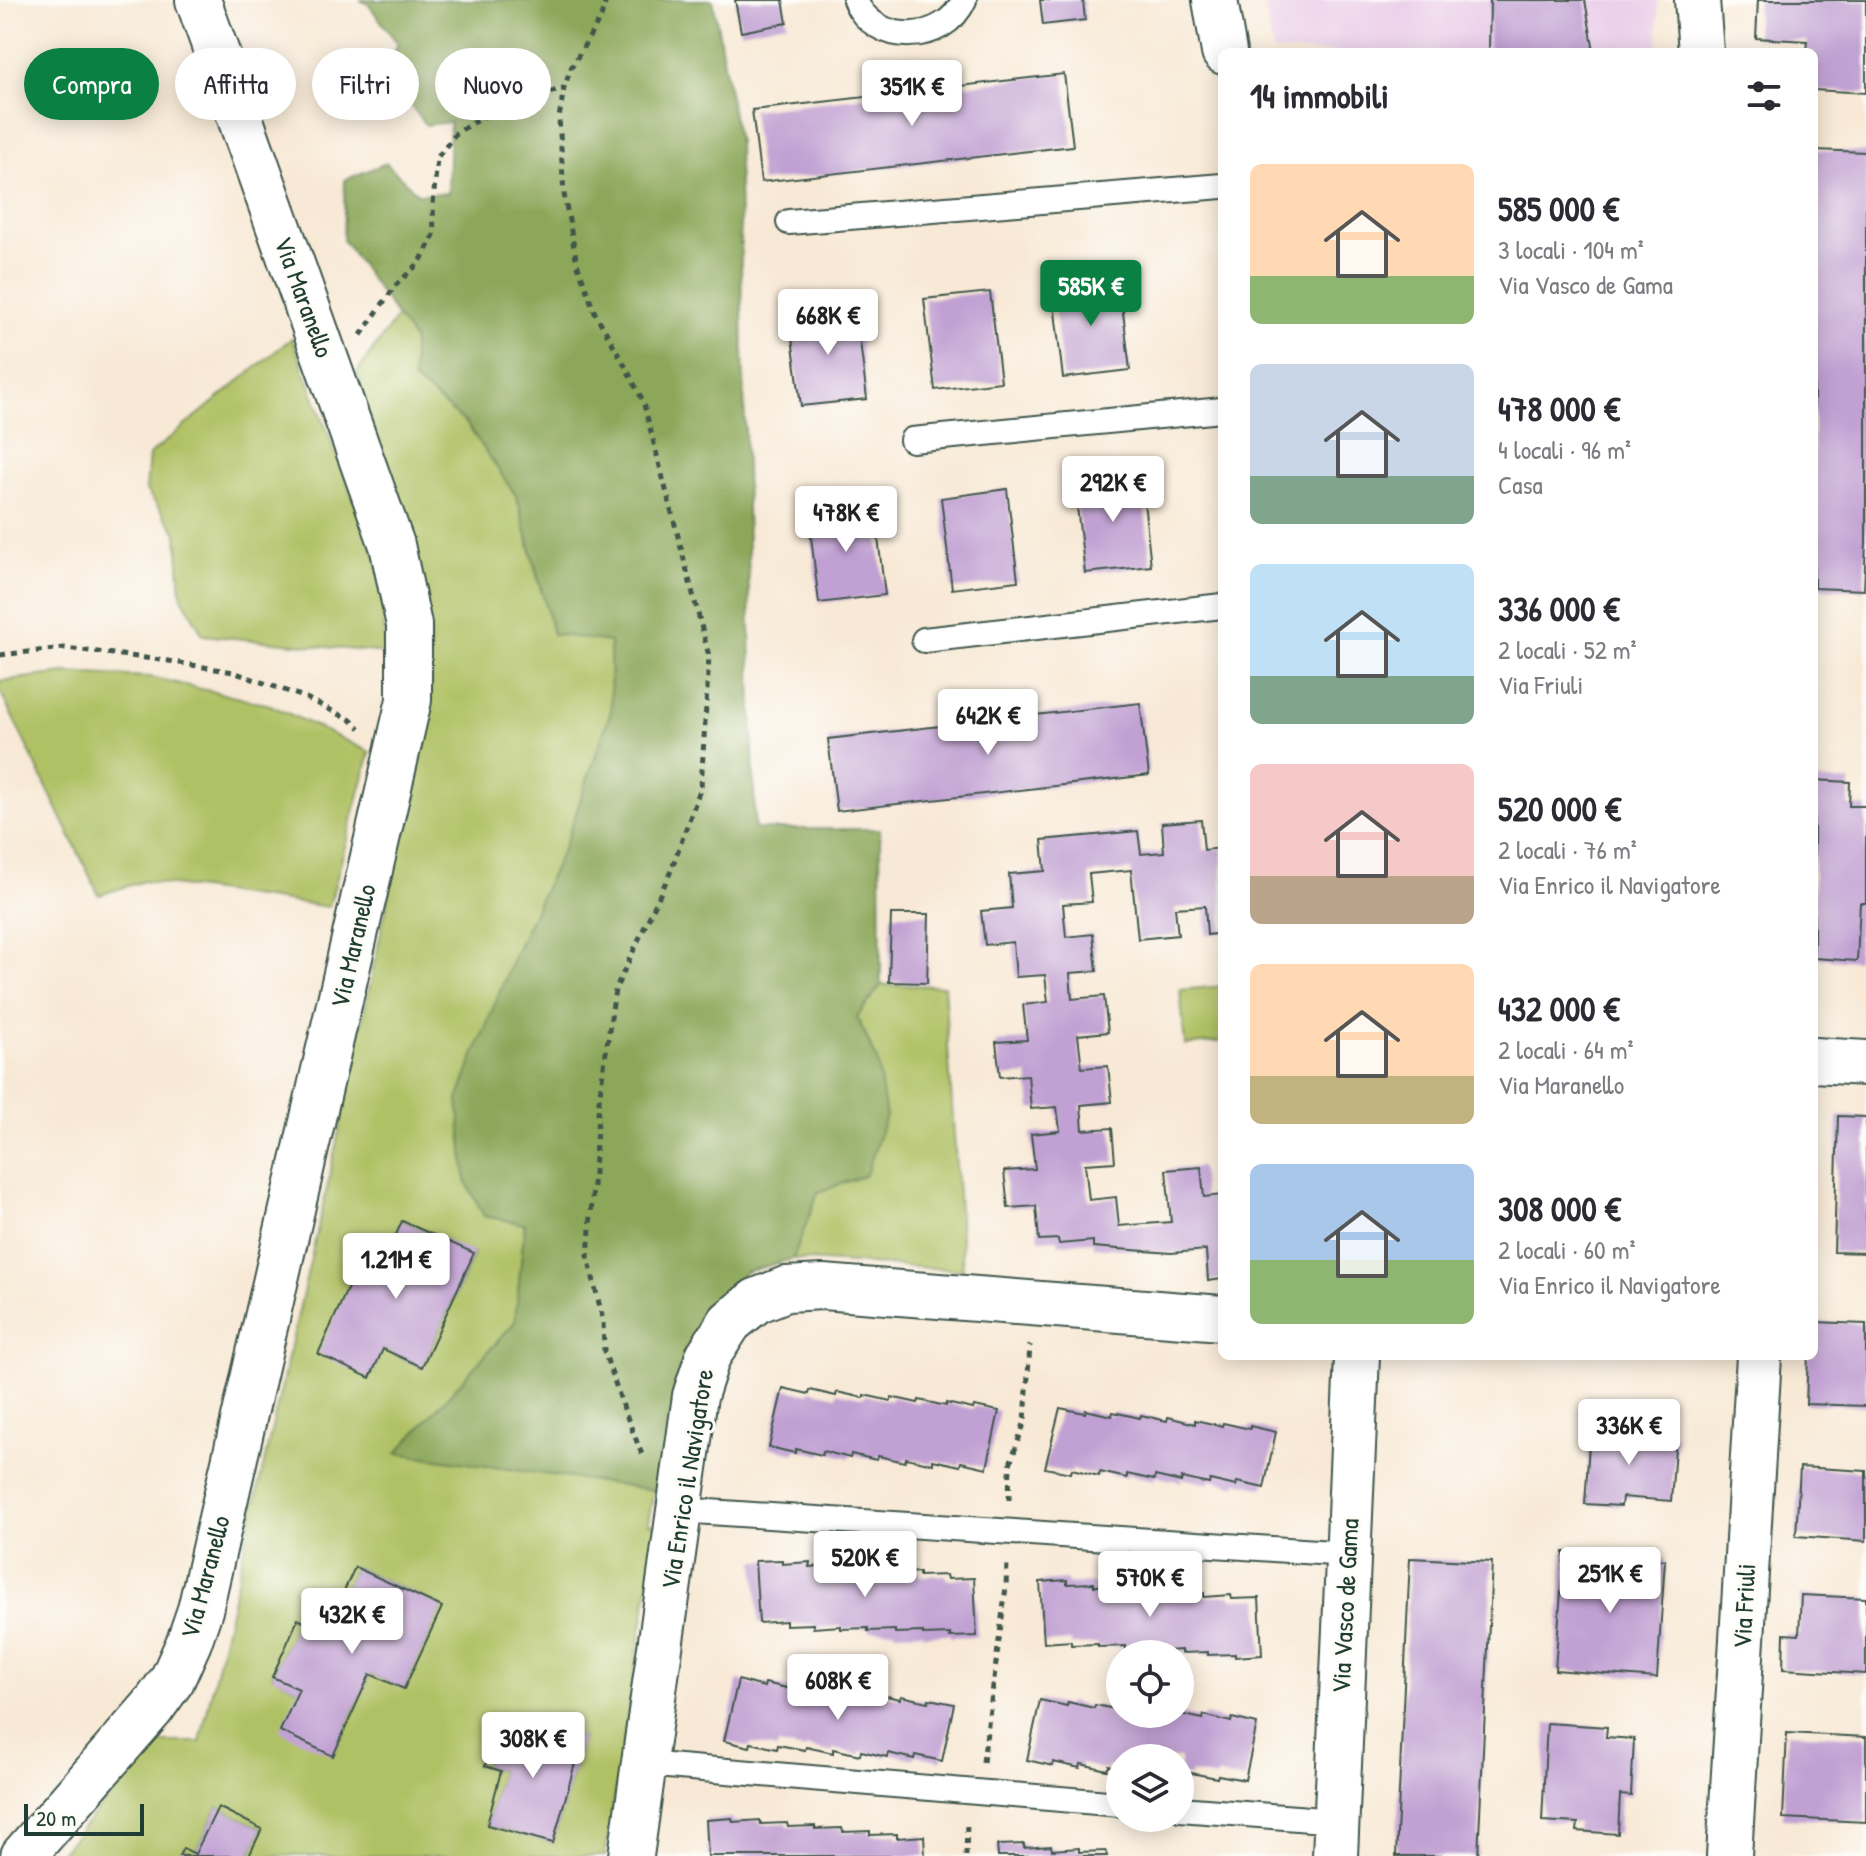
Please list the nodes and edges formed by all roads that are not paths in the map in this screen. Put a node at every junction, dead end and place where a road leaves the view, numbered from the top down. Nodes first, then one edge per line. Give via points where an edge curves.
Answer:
1 (198, 0) edge
2 (855, 0) edge
3 (964, 0) edge
4 (1215, 0) edge
5 (1697, 0) edge
6 (1223, 48) edge
7 (1701, 48) edge
8 (1218, 186) edge
9 (789, 222) dead end
10 (1218, 410) edge
11 (912, 440) dead end
12 (1218, 606) edge
13 (924, 640) dead end
14 (1818, 1060) edge
15 (1866, 1063) edge
16 (1218, 1318) edge
17 (1357, 1360) edge
18 (1759, 1360) edge
19 (679, 1510) junction
20 (1348, 1554) junction
21 (644, 1764) junction
22 (1106, 1803) edge
23 (1194, 1812) edge
24 (1336, 1839) edge
25 (23, 1856) edge
26 (631, 1856) edge
27 (1729, 1856) edge

1 - 25 street, Via Maranello via 392,545 409,625 409,700 200,1610 172,1680 152,1708
2 - 3 lane via 872,23 911,35 949,21
4 - 6 street
5 - 7 street
8 - 9 lane
10 - 11 lane
12 - 13 lane
14 - 15 street
16 - 19 street, Via Enrico il Navigatore via 823,1287 786,1289 756,1301 730,1322 708,1356 695,1396
17 - 20 street, Via Vasco de Gama
18 - 27 street, Via Friuli
19 - 20 lane
19 - 21 street, Via Enrico il Navigatore
20 - 24 street, Via Vasco de Gama
21 - 22 lane
21 - 26 street, Via Enrico il Navigatore
23 - 24 lane

